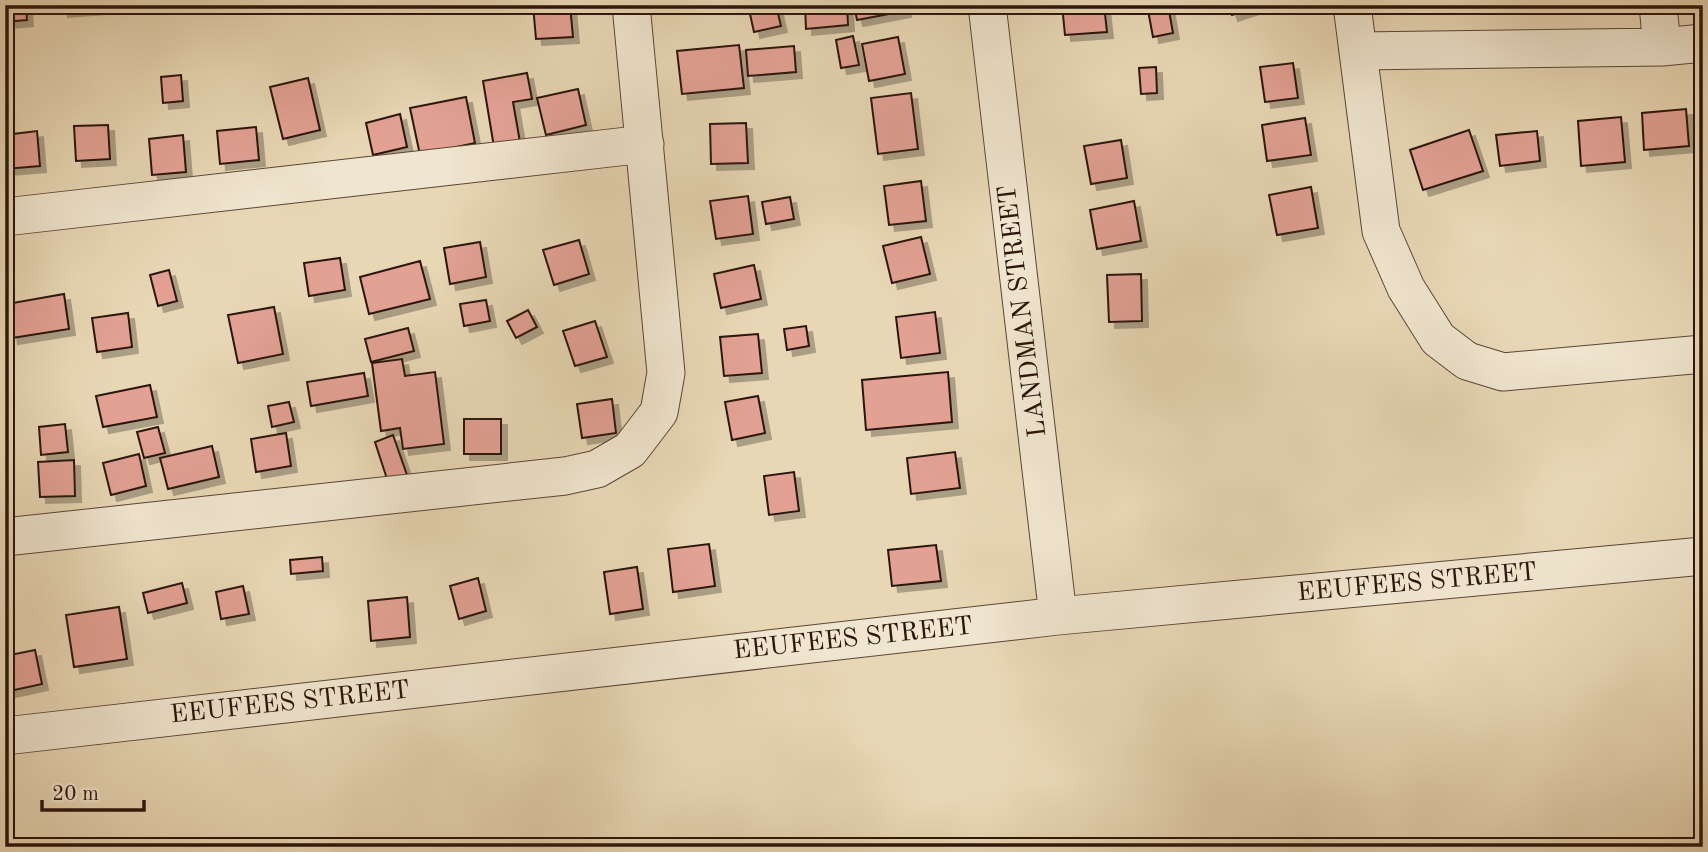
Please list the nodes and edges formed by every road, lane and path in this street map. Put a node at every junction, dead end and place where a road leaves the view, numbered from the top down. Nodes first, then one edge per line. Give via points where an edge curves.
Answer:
1 (631, 5) edge
2 (987, 5) edge
3 (1352, 5) edge
4 (1658, 5) edge
5 (1703, 43) edge
6 (1662, 47) junction
7 (1358, 51) junction
8 (645, 144) junction
9 (5, 218) edge
10 (1703, 354) edge
11 (5, 537) edge
12 (1703, 556) edge
13 (1058, 616) junction
14 (5, 736) edge

1 - 8 street
2 - 13 street, LANDMAN STREET
3 - 7 street
4 - 6 street
5 - 6 street
6 - 7 street
7 - 10 street via 1381,231 1406,288 1438,338 1467,361 1503,372
8 - 9 street
8 - 11 street via 666,373 659,412 630,450 597,469 565,476
12 - 13 street, EEUFEES STREET
13 - 14 street, EEUFEES STREET

